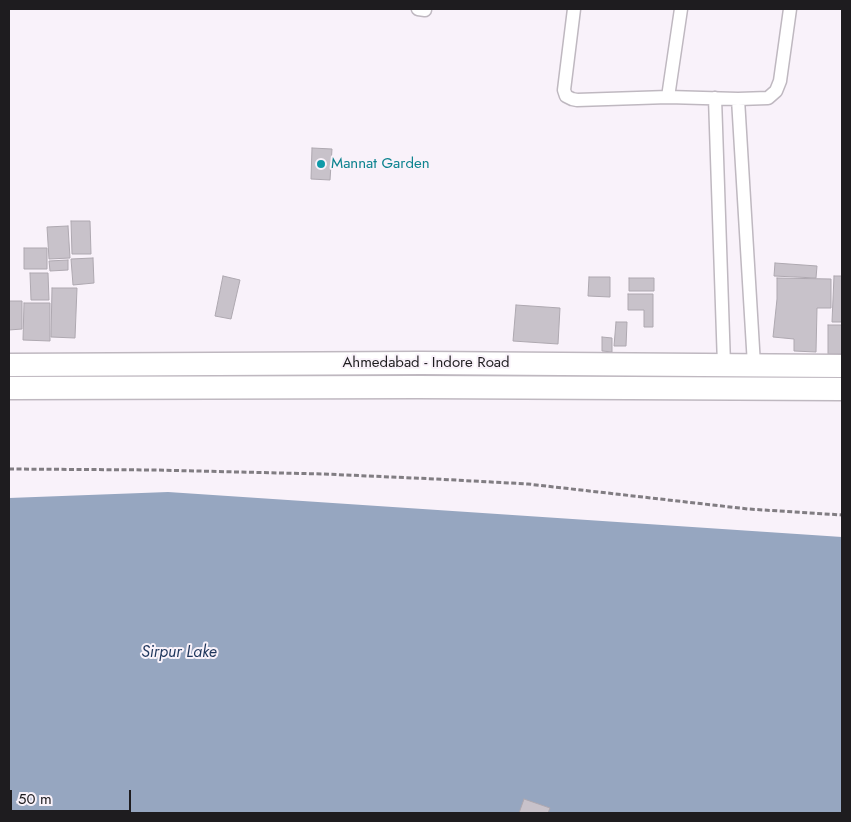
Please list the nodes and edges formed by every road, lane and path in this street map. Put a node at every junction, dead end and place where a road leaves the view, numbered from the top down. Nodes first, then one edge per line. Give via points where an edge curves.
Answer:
1 (574, 9) edge
2 (681, 9) edge
3 (790, 9) edge
4 (668, 97) junction
5 (714, 98) junction
6 (738, 99) junction
7 (9, 365) edge
8 (724, 365) junction
9 (754, 365) junction
10 (842, 366) edge
11 (9, 388) edge
12 (842, 389) edge
13 (9, 469) edge
14 (842, 515) edge

1 - 4 street via 564,90 566,96 578,100
2 - 4 street
3 - 6 street via 776,91 768,98
4 - 5 street
5 - 6 street
5 - 8 street
6 - 9 street
7 - 8 highway, Ahmedabad - Indore Road
8 - 9 highway, Ahmedabad - Indore Road
9 - 10 highway, Ahmedabad - Indore Road
11 - 12 highway, Ahmedabad - Indore Road
13 - 14 path via 323,474 528,484 748,509

